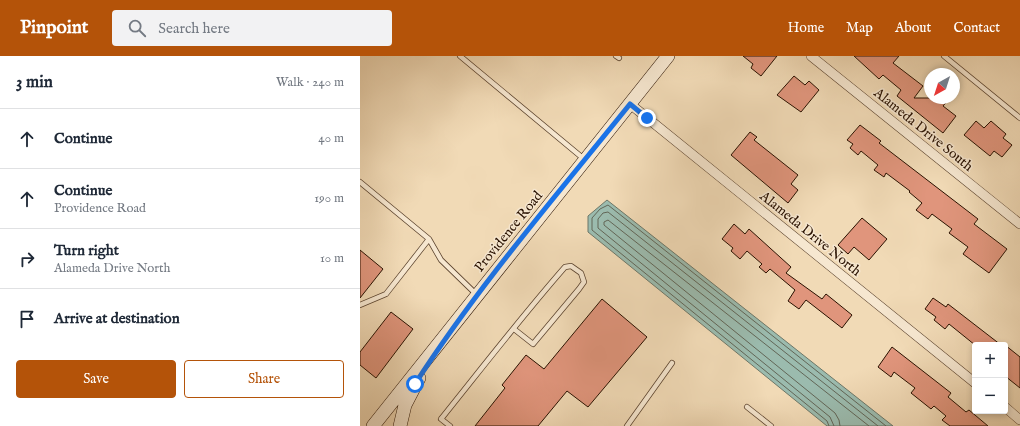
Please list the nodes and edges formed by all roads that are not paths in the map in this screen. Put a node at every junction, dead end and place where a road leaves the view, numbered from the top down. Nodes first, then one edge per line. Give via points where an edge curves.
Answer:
1 (460, 56) edge
2 (668, 56) edge
3 (811, 56) edge
4 (944, 56) edge
5 (630, 104) junction
6 (1020, 118) edge
7 (585, 160) junction
8 (360, 182) edge
9 (1020, 224) edge
10 (429, 239) junction
11 (477, 295) junction
12 (360, 305) edge
13 (514, 328) junction
14 (446, 336) junction
15 (672, 363) dead end
16 (972, 381) edge
17 (747, 407) dead end
18 (1008, 410) edge
19 (1020, 420) edge
20 (379, 424) edge
21 (400, 426) edge
22 (450, 426) edge
23 (627, 426) edge
24 (771, 426) edge

1 - 7 lane
2 - 5 street, Providence Road
3 - 9 street, Alameda Drive South
4 - 6 lane
5 - 7 street, Providence Road
5 - 16 street, Alameda Drive North
7 - 11 street, Providence Road
8 - 10 lane
10 - 11 lane via 441,260
10 - 12 lane via 386,294
11 - 14 street, Providence Road
13 - 13 lane via 565,266 571,266 581,273 584,282 533,344
13 - 22 lane via 442,419
14 - 20 street, Providence Road
14 - 21 street via 415,384
15 - 23 lane
17 - 24 lane
18 - 19 street

